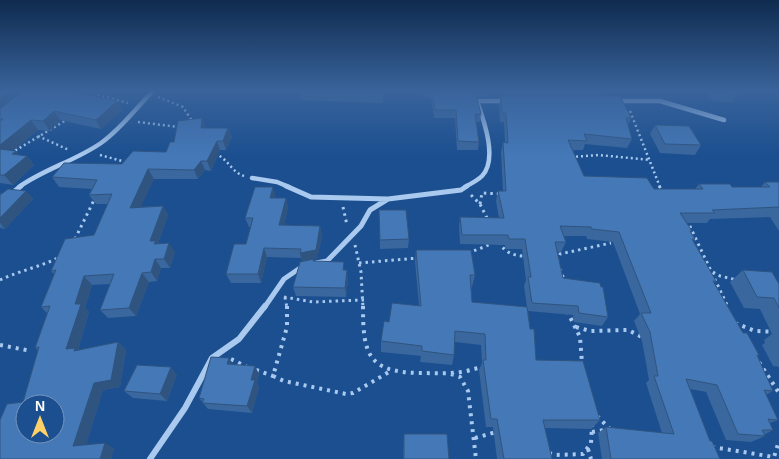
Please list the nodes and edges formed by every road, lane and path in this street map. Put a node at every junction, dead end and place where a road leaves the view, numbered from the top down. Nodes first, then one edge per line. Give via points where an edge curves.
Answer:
1 (131, 112) edge
2 (186, 112) edge
3 (481, 112) edge
4 (631, 112) edge
5 (698, 112) edge
6 (74, 115) edge
7 (724, 120) dead end
8 (122, 123) junction
9 (184, 126) edge
10 (192, 126) edge
11 (38, 136) junction
12 (91, 149) junction
13 (209, 152) edge
14 (80, 154) junction
15 (6, 157) edge
16 (566, 158) edge
17 (650, 160) junction
18 (123, 167) edge
19 (252, 178) joint
20 (461, 190) junction
21 (101, 191) edge
22 (507, 194) edge
23 (9, 196) edge
24 (342, 197) junction
25 (388, 198) junction
26 (668, 199) edge
27 (480, 204) junction
28 (686, 219) edge
29 (492, 228) edge
30 (351, 237) junction
31 (74, 241) edge
32 (611, 243) dead end
33 (64, 254) edge
34 (560, 254) junction
35 (465, 255) edge
36 (550, 255) edge
37 (532, 256) edge
38 (422, 258) edge
39 (359, 264) junction
40 (712, 271) junction
41 (0, 280) edge
42 (738, 280) dead end
43 (565, 284) edge
44 (276, 290) junction
45 (285, 297) junction
46 (364, 300) junction
47 (567, 305) edge
48 (734, 322) junction
49 (575, 327) junction
50 (739, 329) edge
51 (779, 332) edge
52 (649, 338) edge
53 (0, 345) edge
54 (31, 350) dead end
55 (220, 351) junction
56 (755, 356) edge
57 (487, 367) edge
58 (582, 367) edge
59 (388, 372) junction
60 (449, 373) junction
61 (273, 376) junction
62 (779, 393) edge
63 (591, 409) edge
64 (592, 417) edge
65 (610, 429) junction
66 (500, 432) edge
67 (592, 432) junction
68 (619, 432) edge
69 (475, 438) junction
70 (779, 441) edge
71 (710, 446) edge
72 (543, 447) edge
73 (588, 449) junction
74 (150, 459) edge
75 (476, 459) edge
76 (591, 459) edge

1 - 8 street
2 - 10 path
3 - 20 street via 490,161 482,176
4 - 17 path
5 - 7 street
6 - 11 path
8 - 9 path
8 - 12 street
11 - 14 path
11 - 15 path
12 - 14 street
12 - 18 path via 94,153 122,161
13 - 19 path via 220,154 230,170
14 - 23 street via 46,170
16 - 17 path via 582,154
17 - 26 path via 658,184
19 - 24 street via 277,182 311,196
20 - 25 street
20 - 27 path
21 - 31 path via 94,198
22 - 27 path via 482,193
24 - 25 street
24 - 30 path
25 - 30 street via 370,210
27 - 29 path
28 - 40 path
30 - 39 path
30 - 44 street via 327,261 300,267 284,278
32 - 34 path
33 - 41 path
34 - 36 path
34 - 43 path via 557,259
35 - 37 path via 482,246 490,246 497,238 502,248 512,256
38 - 39 path
39 - 46 path
40 - 42 path
40 - 48 path
44 - 45 path
44 - 55 street via 239,339
45 - 46 path via 316,302
45 - 61 path via 289,320
46 - 59 path via 364,332 370,357
47 - 49 path via 568,316
48 - 50 path
48 - 51 path via 755,331
49 - 52 path via 590,331 628,330
49 - 58 path via 582,347
53 - 54 path
55 - 61 path via 239,364
55 - 74 street via 212,358 185,408
56 - 62 path
57 - 60 path
59 - 60 path
59 - 61 path via 346,394
60 - 69 path via 460,377 468,391
63 - 65 path
64 - 67 path
65 - 67 path
65 - 68 path
66 - 69 path
67 - 73 path
69 - 75 path
70 - 71 path via 774,457
72 - 73 path via 556,455 583,454
73 - 76 path

